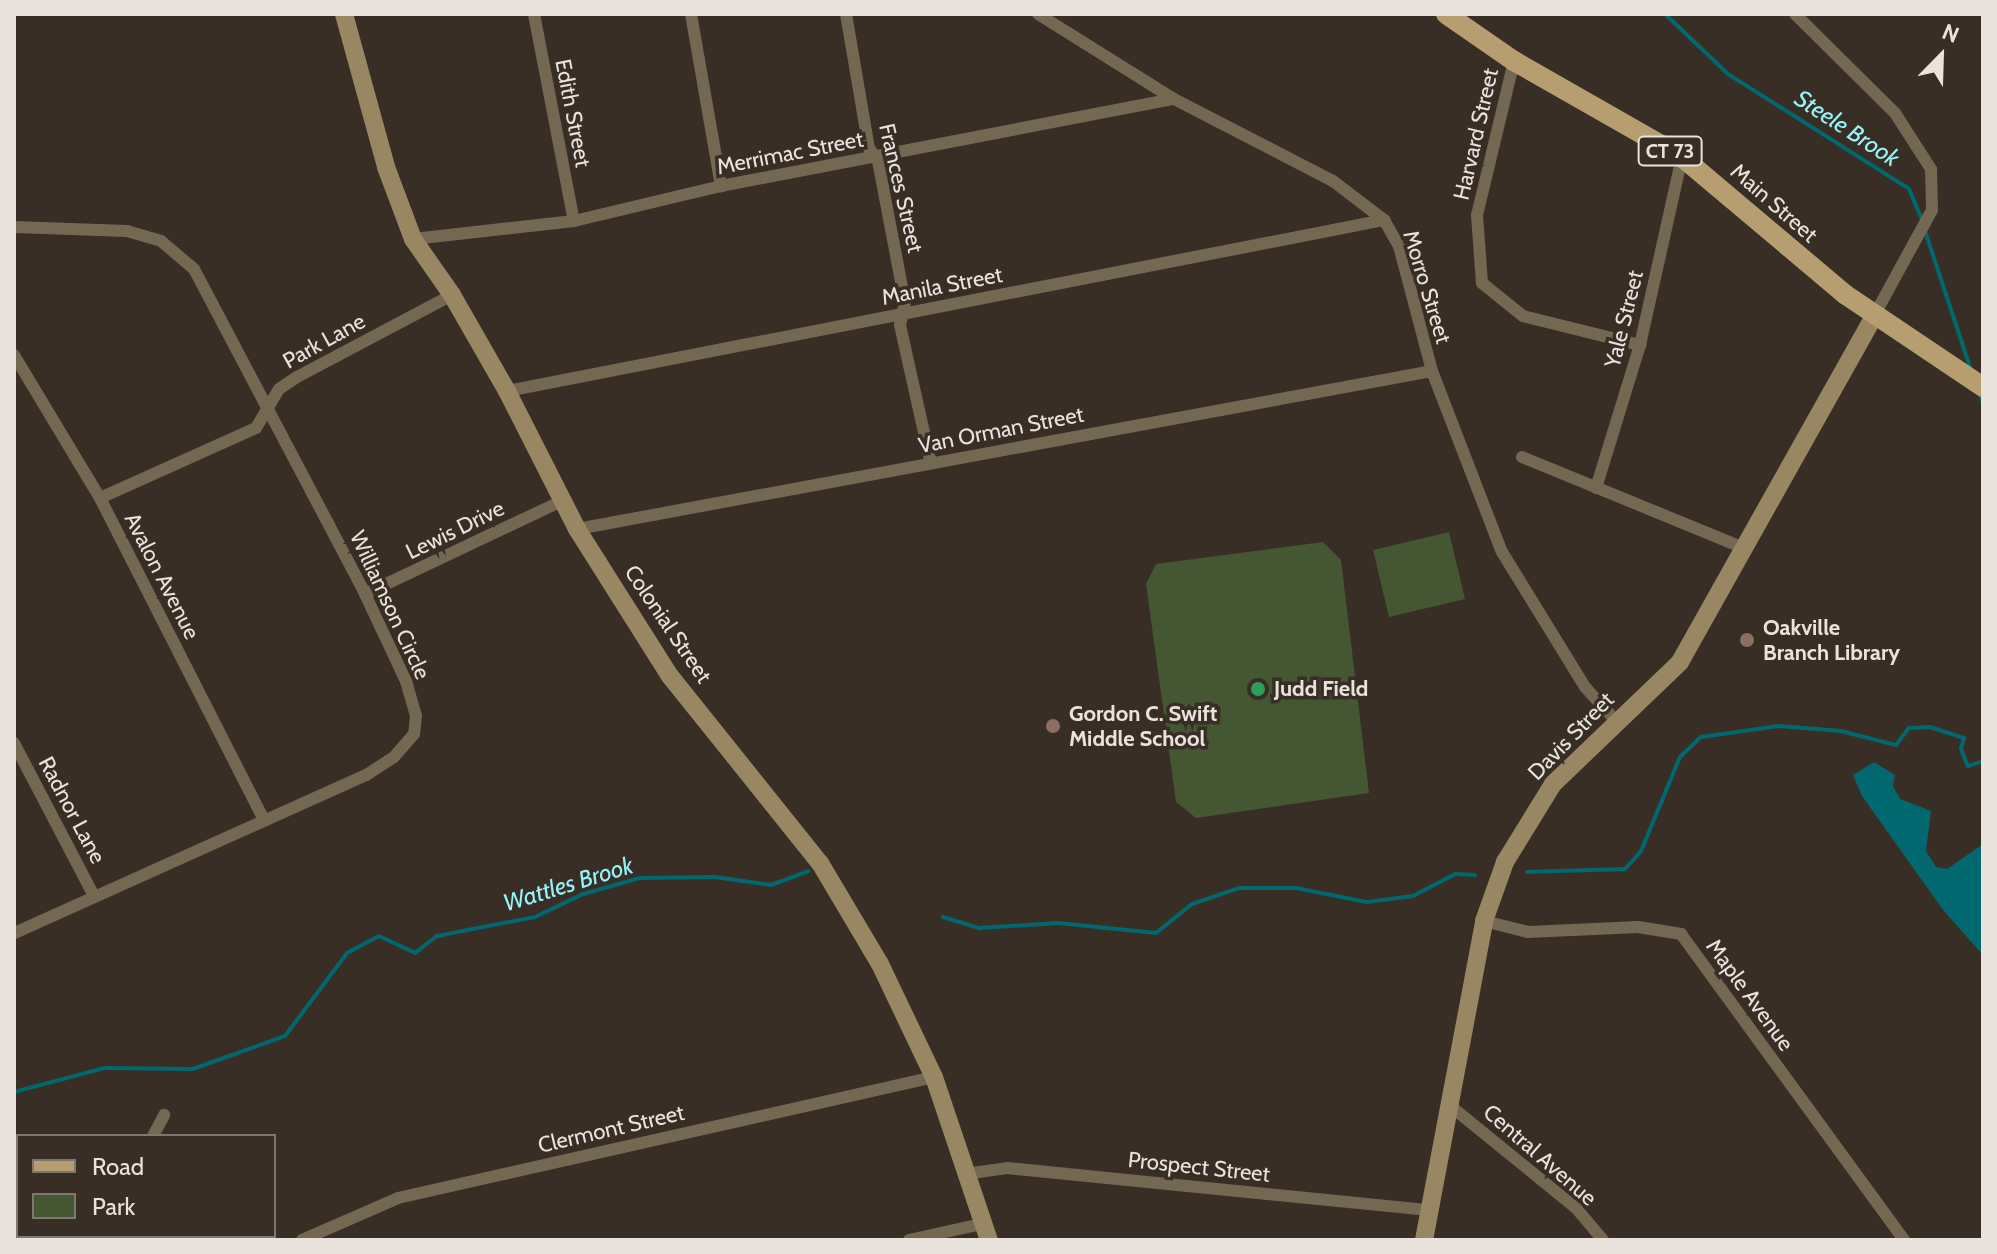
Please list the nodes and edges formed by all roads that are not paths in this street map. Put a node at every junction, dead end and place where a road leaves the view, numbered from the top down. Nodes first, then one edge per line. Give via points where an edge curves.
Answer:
1 (344, 14) edge
2 (534, 14) edge
3 (691, 14) edge
4 (846, 14) edge
5 (1038, 14) edge
6 (1446, 14) edge
7 (1795, 14) edge
8 (1514, 61) junction
9 (1174, 99) junction
10 (875, 157) junction
11 (1682, 157) junction
12 (721, 186) junction
13 (1384, 220) junction
14 (574, 221) junction
15 (14, 227) edge
16 (413, 239) junction
17 (452, 295) junction
18 (903, 314) junction
19 (1874, 316) junction
20 (1640, 345) junction
21 (14, 355) edge
22 (1432, 371) junction
23 (1983, 387) edge
24 (507, 391) junction
25 (268, 407) junction
26 (1522, 457) dead end
27 (931, 464) junction
28 (1596, 488) junction
29 (100, 498) junction
30 (562, 501) junction
31 (577, 529) junction
32 (1746, 549) junction
33 (365, 594) junction
34 (1617, 722) junction
35 (14, 743) edge
36 (264, 820) junction
37 (94, 896) junction
38 (1484, 921) junction
39 (14, 933) edge
40 (934, 1077) junction
41 (1448, 1104) junction
42 (164, 1115) dead end
43 (154, 1134) edge
44 (965, 1174) junction
45 (1429, 1210) junction
46 (986, 1232) edge
47 (302, 1240) edge
48 (909, 1240) edge
49 (1424, 1240) edge
50 (1603, 1240) edge
51 (1904, 1240) edge

1 - 16 street, Colonial Street via 386,167
2 - 14 street, Edith Street
3 - 12 street
4 - 10 street, Frances Street via 869,148
5 - 9 street, Morro Street
6 - 8 main road, Main Street / CT 73
7 - 19 street via 1895,113 1931,169 1934,197
8 - 11 main road, Main Street / CT 73
8 - 20 street, Harvard Street via 1477,215 1482,283 1523,316
9 - 10 street, Merrimac Street
9 - 13 street, Morro Street via 1333,181
10 - 12 street, Merrimac Street
10 - 18 street, Frances Street via 905,302
11 - 19 main road, Main Street / CT 73
11 - 20 street, Yale Street
12 - 14 street, Merrimac Street
13 - 18 street, Manila Street
13 - 22 street, Morro Street via 1399,246
14 - 16 street, Merrimac Street
15 - 25 street, Williamson Circle via 127,231 178,253 194,269
16 - 17 street, Colonial Street
17 - 24 street, Colonial Street
17 - 25 street, Park Lane via 297,377 279,389
18 - 24 street, Manila Street
18 - 27 street, Frances Street via 900,325
19 - 23 main road, Main Street / CT 73
19 - 32 street, Davis Street
20 - 28 street, Yale Street
21 - 29 street, Avalon Avenue
22 - 27 street, Van Orman Street
22 - 34 street, Morro Street via 1502,552 1585,687
24 - 30 street, Colonial Street
25 - 29 street, Park Lane via 256,428
25 - 33 street, Williamson Circle
26 - 28 street
27 - 31 street, Van Orman Street
28 - 32 street
29 - 36 street, Avalon Avenue
30 - 31 street, Colonial Street
30 - 33 street, Lewis Drive
31 - 40 street, Colonial Street via 670,676 820,863 880,964
32 - 34 street, Davis Street via 1680,662
33 - 36 street, Williamson Circle via 406,681 416,716 414,734 394,757 366,775
34 - 38 street, Davis Street via 1553,784 1505,862
35 - 37 street, Radnor Lane
36 - 37 street, Williamson Circle
37 - 39 street, Williamson Circle
38 - 41 street, Davis Street
38 - 51 street, Maple Avenue via 1528,932 1638,927 1681,934
40 - 44 street, Colonial Street
40 - 47 street, Clermont Street via 398,1198
41 - 45 street, Davis Street
41 - 50 street, Central Avenue via 1576,1208
42 - 43 street
44 - 45 street, Prospect Street via 1007,1168
44 - 46 street, Colonial Street
45 - 49 street, Davis Street
46 - 48 street

